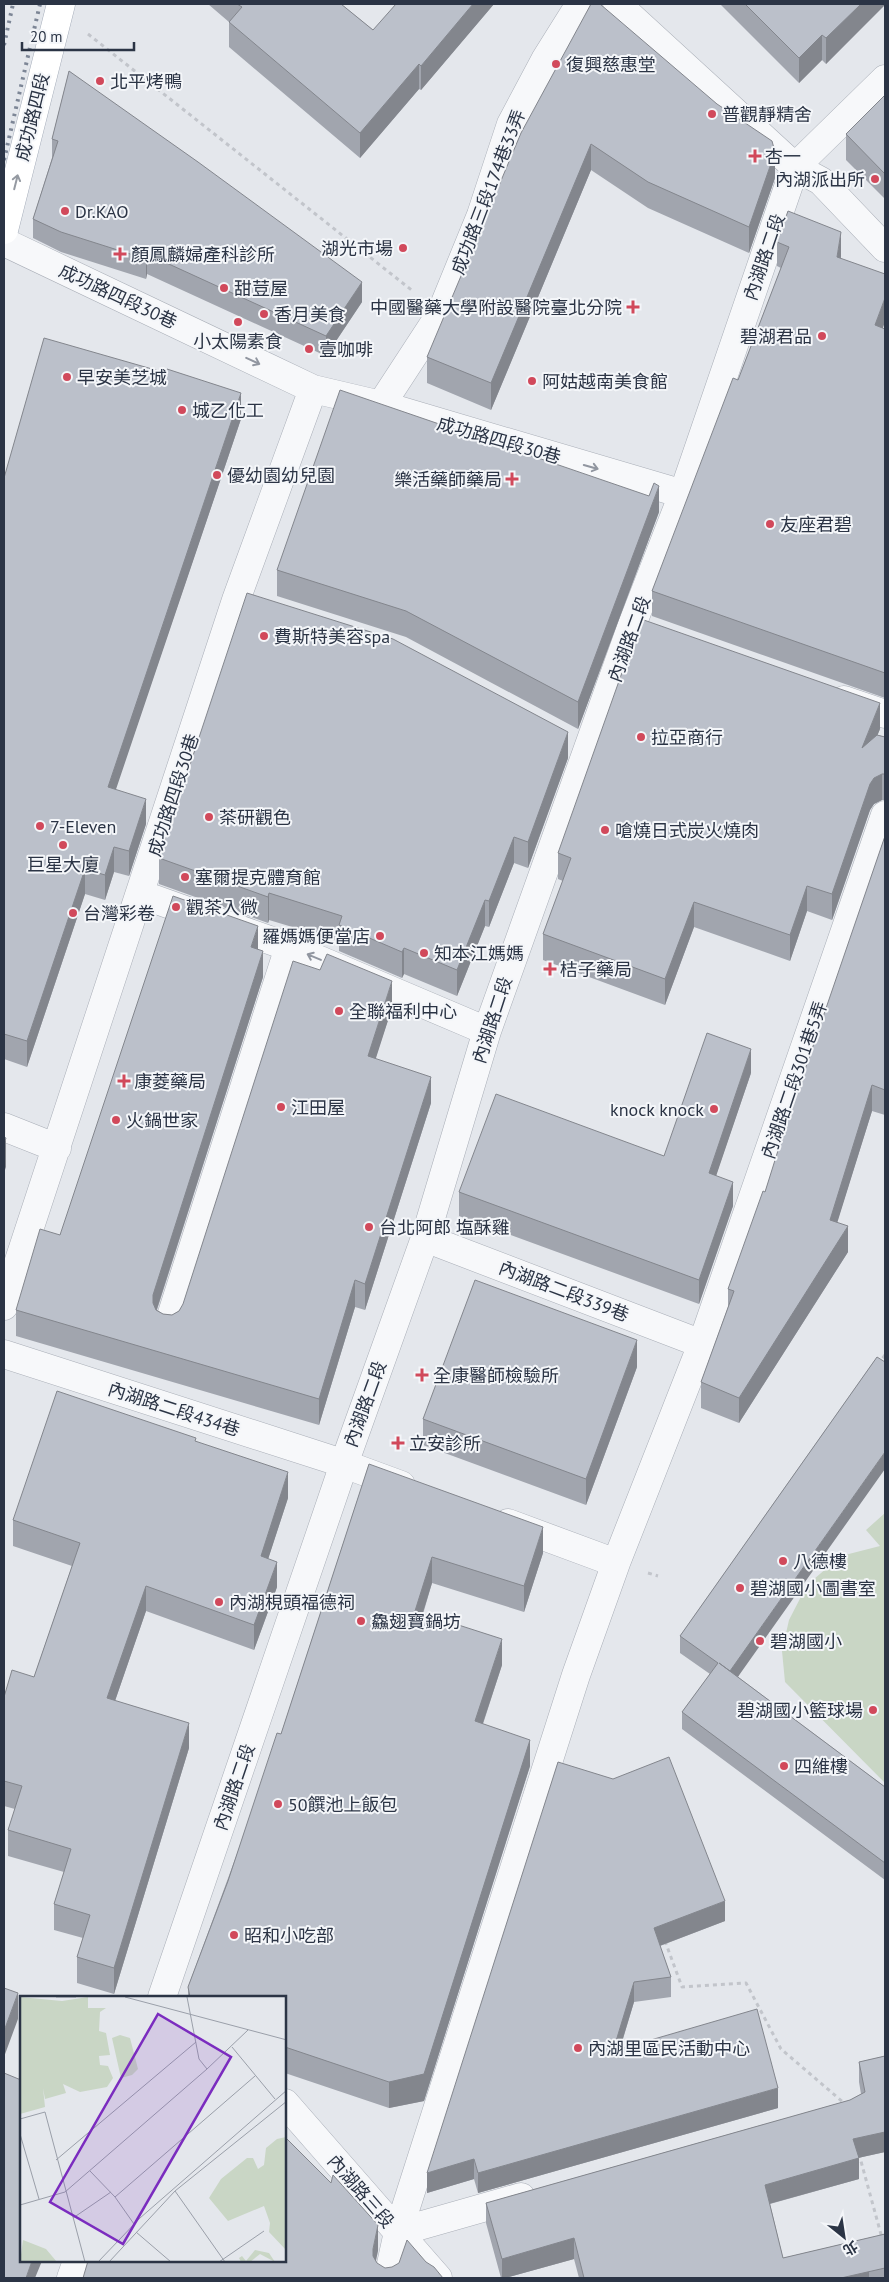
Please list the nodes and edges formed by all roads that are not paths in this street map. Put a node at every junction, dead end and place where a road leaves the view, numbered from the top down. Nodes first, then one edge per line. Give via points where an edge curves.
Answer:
1 (580, 4) edge
2 (617, 4) edge
3 (60, 8) edge
4 (885, 79) edge
5 (795, 167) junction
6 (4, 230) edge
7 (4, 242) edge
8 (885, 248) edge
9 (313, 389) junction
10 (381, 405) junction
11 (683, 494) junction
12 (236, 600) junction
13 (263, 609) edge
14 (820, 691) edge
15 (885, 714) edge
16 (885, 815) edge
17 (140, 894) junction
18 (289, 947) junction
19 (488, 1031) junction
20 (4, 1127) edge
21 (57, 1148) junction
22 (425, 1238) junction
23 (4, 1306) edge
24 (168, 1326) edge
25 (702, 1344) junction
26 (4, 1354) edge
27 (344, 1464) junction
28 (428, 1494) edge
29 (484, 1515) edge
30 (616, 1563) junction
31 (162, 1996) edge
32 (286, 2104) edge
33 (541, 2191) edge
34 (398, 2232) junction
35 (77, 2262) edge
36 (71, 2278) edge
37 (388, 2278) edge
38 (438, 2278) edge

1 - 10 street, 成功路三段174巷33弄 via 511,124 481,215 441,313
2 - 5 street
6 -> 3 main road, 成功路四段
4 - 5 street, 內湖路二段
5 - 8 street via 821,181
5 - 11 street, 內湖路二段
7 -> 9 street, 成功路四段30巷
9 - 10 street, 成功路四段30巷
9 - 12 street, 成功路四段30巷
10 -> 11 street, 成功路四段30巷
11 - 19 street, 內湖路二段 via 642,628 577,745
12 - 13 street
12 - 17 street, 成功路四段30巷
14 - 15 street
16 - 25 street, 內湖路二段301巷5弄
17 - 18 street
17 - 21 street, 成功路四段30巷
19 -> 18 street
18 - 24 street
19 - 22 street, 內湖路二段
20 - 21 street
21 - 23 street, 成功路四段30巷
22 - 25 street, 內湖路二段339巷
22 - 27 street, 內湖路二段
25 - 30 street, 內湖路二段301巷5弄
26 - 27 street, 內湖路二段434巷
27 - 28 street, 內湖路二段434巷
27 - 31 street, 內湖路二段
29 - 30 street
30 - 34 street, 內湖路二段301巷5弄 via 576,1675
32 - 34 street, 內湖路三段
33 - 34 street
34 - 37 street, 內湖路二段301巷5弄
34 - 38 street, 內湖路三段
35 - 36 street

